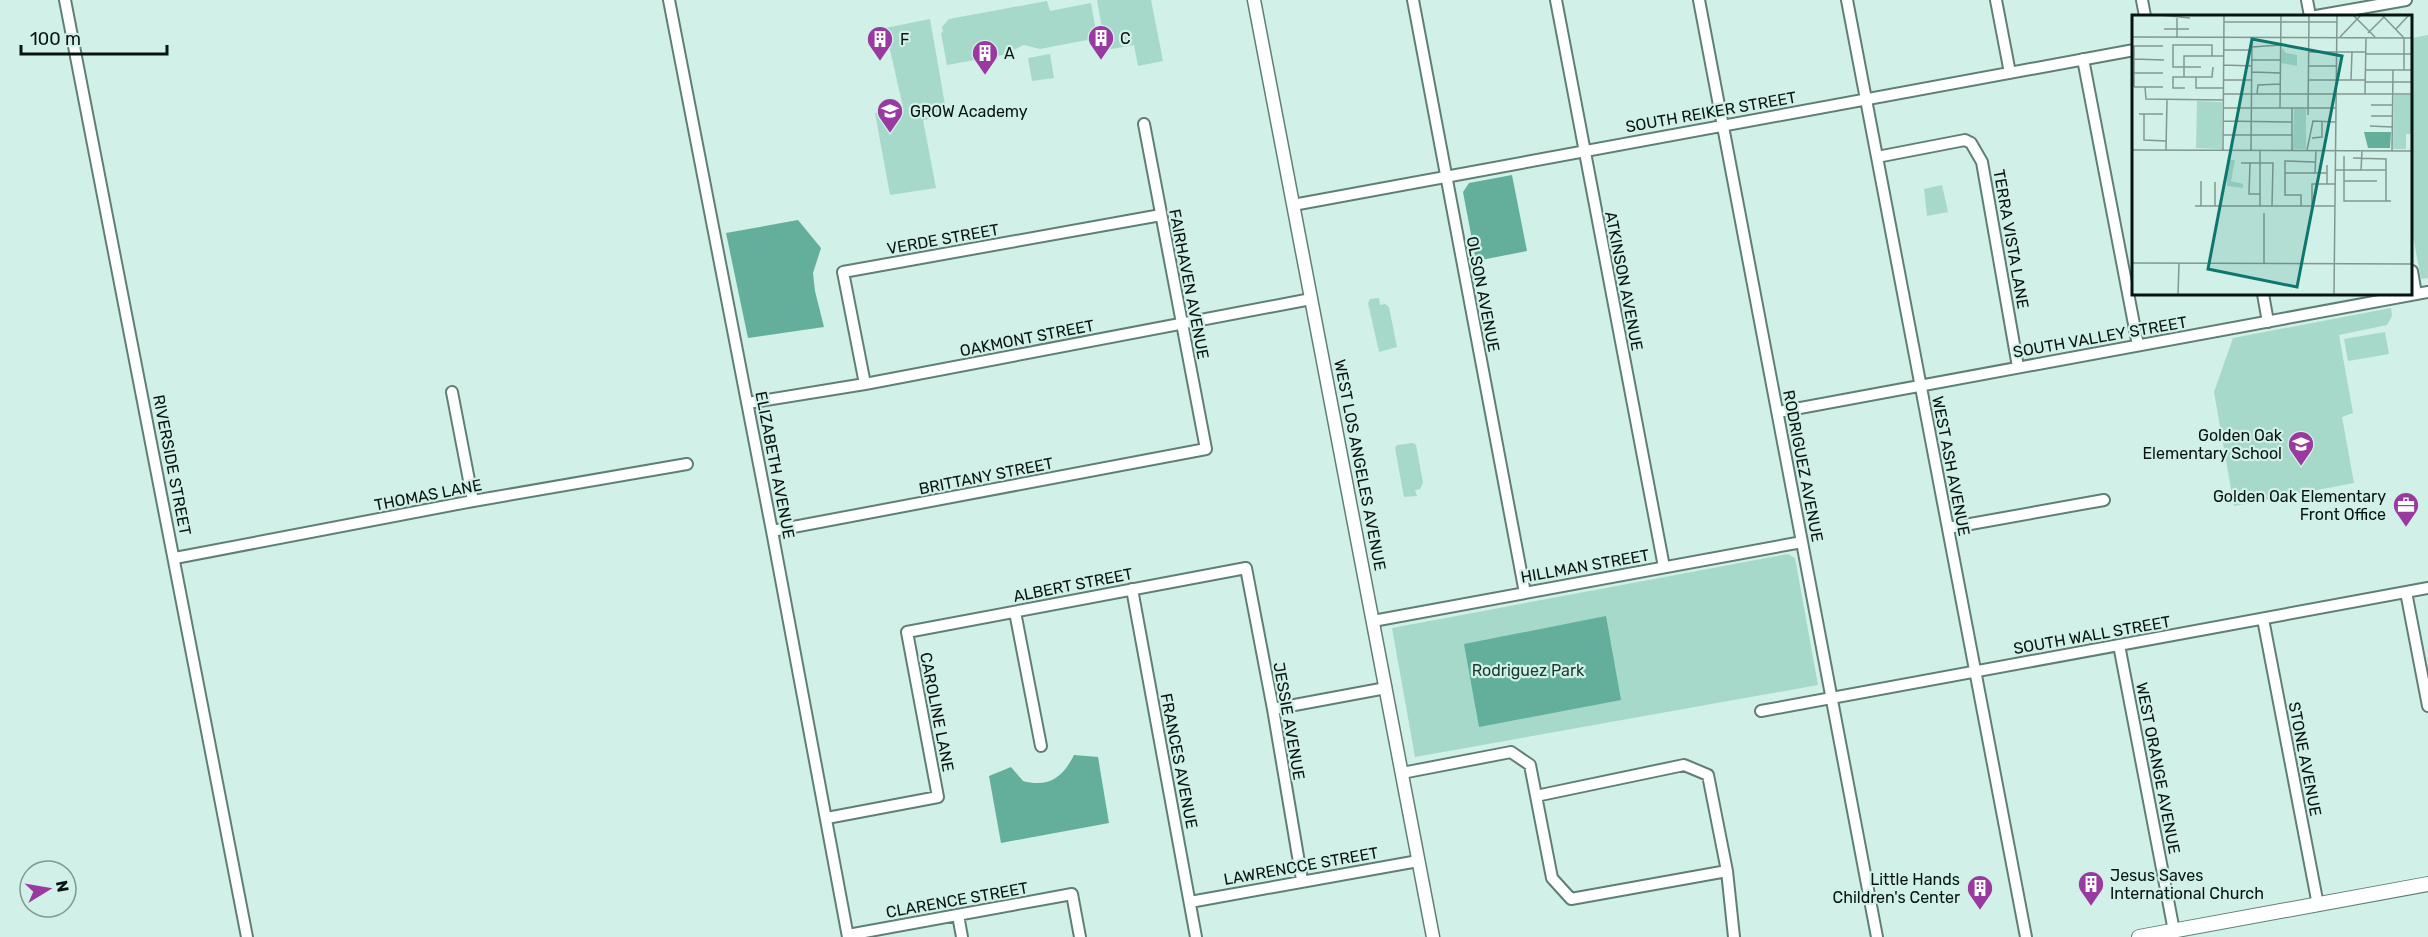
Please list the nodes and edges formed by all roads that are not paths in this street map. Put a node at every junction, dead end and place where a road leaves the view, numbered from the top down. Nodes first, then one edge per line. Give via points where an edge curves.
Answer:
1 (65, 0) edge
2 (669, 0) edge
3 (1254, 0) edge
4 (1413, 0) edge
5 (1556, 0) edge
6 (1699, 0) edge
7 (1847, 0) edge
8 (1996, 0) edge
9 (2142, 0) edge
10 (2307, 0) edge
11 (2406, 0) edge
12 (2340, 14) edge
13 (2145, 15) edge
14 (2310, 15) edge
15 (2132, 50) edge
16 (2083, 59) junction
17 (2010, 73) junction
18 (1866, 99) junction
19 (1144, 124) dead end
20 (1723, 126) junction
21 (1584, 151) junction
22 (1876, 157) junction
23 (1445, 177) junction
24 (1293, 205) junction
25 (1161, 215) junction
26 (2413, 276) edge
27 (2428, 292) edge
28 (2416, 294) junction
29 (2413, 295) edge
30 (2263, 296) edge
31 (2405, 296) edge
32 (1311, 299) junction
33 (2268, 321) junction
34 (1182, 324) junction
35 (2138, 345) junction
36 (2019, 367) junction
37 (865, 384) junction
38 (1921, 385) junction
39 (452, 392) dead end
40 (748, 403) junction
41 (1778, 412) junction
42 (1206, 449) joint
43 (687, 464) dead end
44 (2104, 500) dead end
45 (473, 501) junction
46 (1948, 528) junction
47 (772, 531) junction
48 (1802, 542) junction
49 (175, 558) junction
50 (1664, 567) junction
51 (1246, 568) joint
52 (2428, 588) edge
53 (1132, 590) junction
54 (2406, 592) junction
55 (1524, 593) junction
56 (1015, 612) junction
57 (2263, 619) junction
58 (1373, 621) junction
59 (907, 633) joint
60 (2119, 645) junction
61 (1976, 672) junction
62 (1386, 688) junction
63 (1832, 698) junction
64 (2428, 706) edge
65 (1273, 710) junction
66 (1761, 711) dead end
67 (1041, 746) dead end
68 (1402, 772) junction
69 (1536, 796) junction
70 (827, 818) junction
71 (1418, 861) junction
72 (1727, 871) junction
73 (1302, 880) junction
74 (2428, 884) edge
75 (1190, 902) junction
76 (2318, 905) junction
77 (958, 915) junction
78 (2174, 933) edge
79 (848, 936) edge
80 (247, 937) edge
81 (962, 937) edge
82 (1080, 937) edge
83 (1197, 937) edge
84 (1433, 937) edge
85 (1734, 937) edge
86 (1877, 937) edge
87 (2026, 937) edge
88 (2139, 937) edge

1 - 49 street, RIVERSIDE STREET
2 - 40 street, ELIZABETH AVENUE
3 - 24 street, WEST LOS ANGELES AVENUE
4 - 23 street, OLSON AVENUE
5 - 21 street, ATKINSON AVENUE
6 - 20 street, RODRIGUEZ AVENUE
7 - 18 street, WEST ASH AVENUE
8 - 17 street
9 - 13 street
10 - 14 street
11 - 12 street
15 - 16 street, SOUTH REIKER STREET
16 - 17 street, SOUTH REIKER STREET
16 - 35 street
17 - 18 street, SOUTH REIKER STREET
18 - 20 street, SOUTH REIKER STREET
18 - 22 street, WEST ASH AVENUE
19 - 25 street, FAIRHAVEN AVENUE
20 - 21 street, SOUTH REIKER STREET
20 - 41 street, RODRIGUEZ AVENUE
21 - 23 street, SOUTH REIKER STREET
21 - 50 street, ATKINSON AVENUE
22 - 36 street, TERRA VISTA LANE via 1965,140 1971,143 1982,162
22 - 38 street, WEST ASH AVENUE
23 - 24 street, SOUTH REIKER STREET
23 - 55 street, OLSON AVENUE
24 - 32 street, WEST LOS ANGELES AVENUE
25 - 34 street, FAIRHAVEN AVENUE
25 - 37 street, VERDE STREET via 843,272
26 - 28 street
27 - 28 street, SOUTH VALLEY STREET
28 - 29 street, SOUTH VALLEY STREET
30 - 33 street
31 - 33 street, SOUTH VALLEY STREET
32 - 34 street, OAKMONT STREET
32 - 58 street, WEST LOS ANGELES AVENUE
33 - 35 street, SOUTH VALLEY STREET
34 - 37 street, OAKMONT STREET
34 - 42 street, FAIRHAVEN AVENUE
35 - 36 street, SOUTH VALLEY STREET
36 - 38 street, SOUTH VALLEY STREET
37 - 40 street, OAKMONT STREET
38 - 41 street, SOUTH VALLEY STREET
38 - 46 street, WEST ASH AVENUE
39 - 45 street
40 - 47 street, ELIZABETH AVENUE
41 - 48 street, RODRIGUEZ AVENUE
42 - 47 street, BRITTANY STREET
43 - 45 street, THOMAS LANE
44 - 46 street
45 - 49 street, THOMAS LANE
46 - 61 street, WEST ASH AVENUE
47 - 70 street, ELIZABETH AVENUE
48 - 50 street, HILLMAN STREET
48 - 63 street, RODRIGUEZ AVENUE
49 - 80 street, RIVERSIDE STREET
50 - 55 street, HILLMAN STREET
51 - 53 street, ALBERT STREET
51 - 65 street, JESSIE AVENUE
52 - 54 street, SOUTH WALL STREET
53 - 56 street, ALBERT STREET
53 - 75 street, FRANCES AVENUE
54 - 57 street, SOUTH WALL STREET
54 - 64 street
55 - 58 street, HILLMAN STREET
56 - 59 street, ALBERT STREET
56 - 67 street
57 - 60 street, SOUTH WALL STREET
57 - 76 street, STONE AVENUE
58 - 62 street, WEST LOS ANGELES AVENUE
59 - 70 street, CAROLINE LANE via 938,797
60 - 61 street, SOUTH WALL STREET
60 - 78 street, WEST ORANGE AVENUE
61 - 63 street, SOUTH WALL STREET
61 - 87 street, WEST ASH AVENUE
62 - 65 street
62 - 68 street, WEST LOS ANGELES AVENUE
63 - 66 street, SOUTH WALL STREET
63 - 86 street, RODRIGUEZ AVENUE
65 - 73 street, JESSIE AVENUE
68 - 69 street via 1511,752 1530,765
68 - 71 street, WEST LOS ANGELES AVENUE
69 - 72 street via 1552,878 1571,899
69 - 72 street via 1684,765 1708,775
70 - 79 street, ELIZABETH AVENUE
71 - 73 street, LAWRENCCE STREET
71 - 84 street, WEST LOS ANGELES AVENUE
72 - 85 street
73 - 75 street, LAWRENCCE STREET
74 - 76 main road
75 - 83 street, FRANCES AVENUE
76 - 78 main road
77 - 79 street, CLARENCE STREET
77 - 81 street
77 - 82 street, CLARENCE STREET via 1072,894
78 - 88 main road

